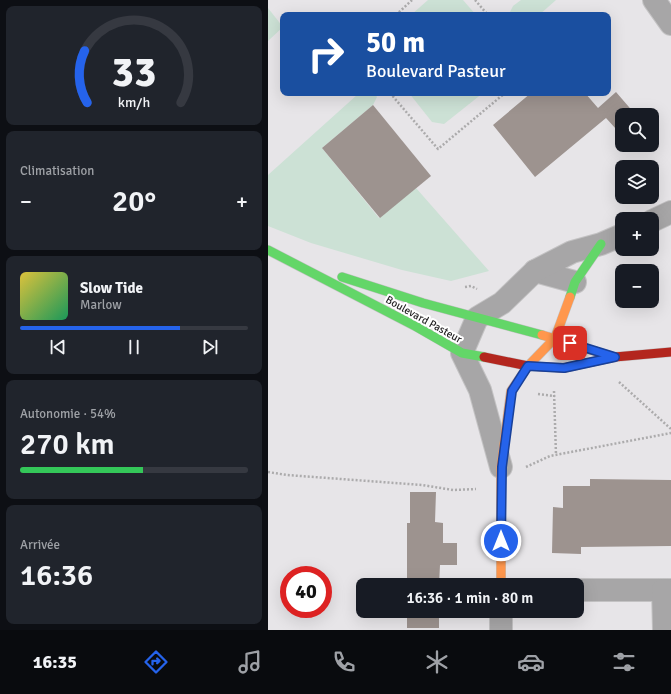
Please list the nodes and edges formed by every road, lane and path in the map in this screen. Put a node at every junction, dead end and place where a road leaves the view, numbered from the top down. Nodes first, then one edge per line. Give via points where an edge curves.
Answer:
1 (412, 0) edge
2 (475, 0) edge
3 (654, 0) edge
4 (399, 12) edge
5 (485, 12) edge
6 (671, 24) edge
7 (393, 96) edge
8 (501, 96) edge
9 (671, 212) edge
10 (659, 218) edge
11 (615, 237) edge
12 (601, 244) junction
13 (268, 250) edge
14 (280, 256) junction
15 (536, 271) junction
16 (575, 282) junction
17 (477, 318) junction
18 (555, 338) junction
19 (671, 352) edge
20 (462, 353) junction
21 (615, 357) junction
22 (528, 366) junction
23 (615, 378) dead end
24 (554, 386) dead end
25 (671, 428) edge
26 (671, 434) edge
27 (556, 455) junction
28 (502, 467) junction
29 (524, 468) dead end
30 (268, 472) edge
31 (484, 488) dead end
32 (501, 578) edge
33 (584, 590) edge
34 (667, 590) edge
35 (501, 618) edge
36 (501, 630) edge
37 (664, 630) edge

1 - 4 path
2 - 5 path
3 - 6 street
7 - 8 path via 438,149
9 - 10 street
11 - 12 street
12 - 15 street via 572,252
12 - 16 main road
13 - 14 main road, Boulevard Pasteur
14 - 17 main road, Boulevard Pasteur
14 - 20 main road, Boulevard Pasteur
15 - 16 street
15 - 17 street via 502,303
16 - 18 main road
17 - 18 main road, Boulevard Pasteur
17 - 20 street
18 - 21 main road, Boulevard Pasteur
18 - 22 main road
19 - 21 main road, Boulevard Pasteur
20 - 22 main road, Boulevard Pasteur
20 - 28 street via 480,390
21 - 22 main road, Boulevard Pasteur via 564,368
22 - 28 main road via 512,391
23 - 25 path
24 - 27 path
26 - 27 path
27 - 29 path
28 - 32 main road
30 - 31 path via 453,490
33 - 34 street
34 - 37 street
35 - 36 street

